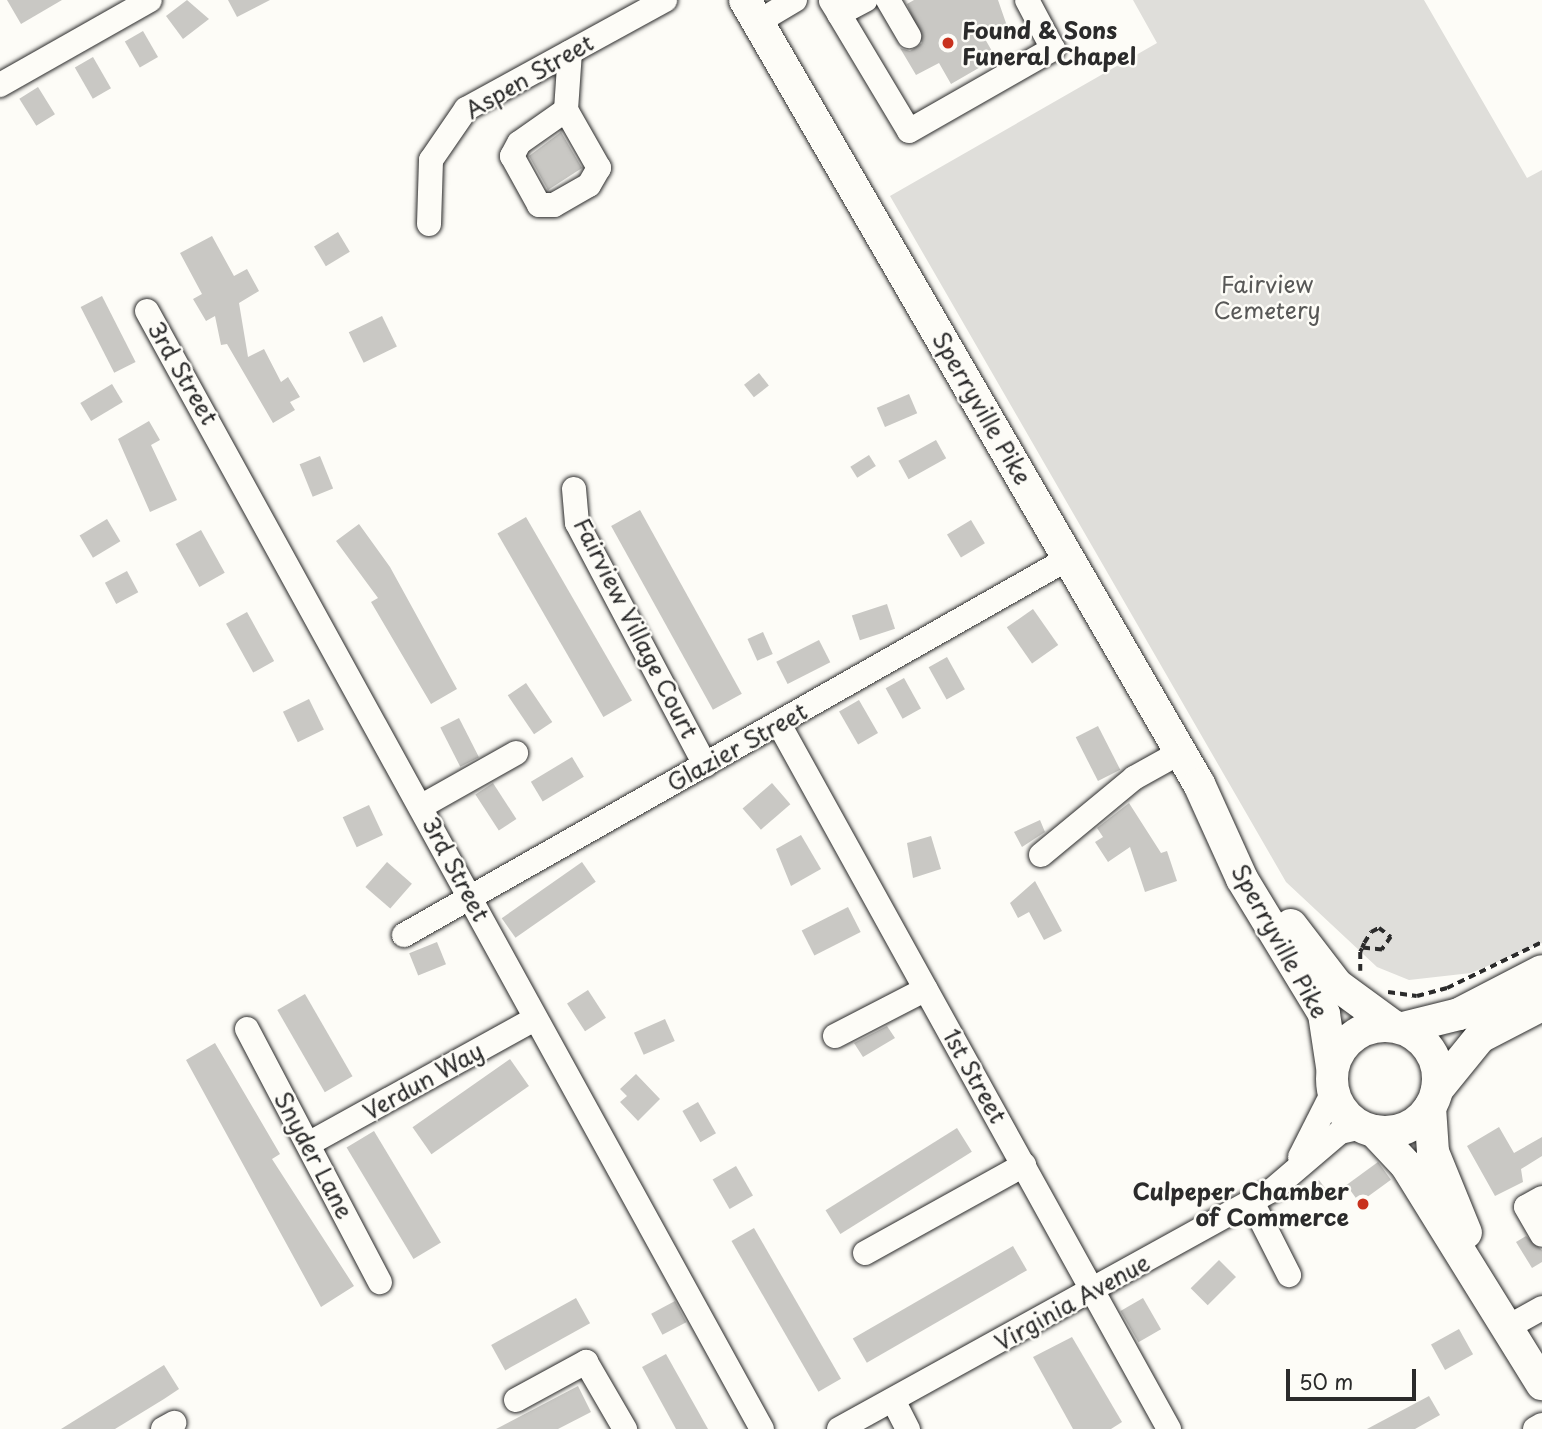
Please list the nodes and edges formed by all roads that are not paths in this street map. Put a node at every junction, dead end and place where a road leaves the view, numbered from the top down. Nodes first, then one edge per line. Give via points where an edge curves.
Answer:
1 (150, 0) edge
2 (665, 0) edge
3 (795, 0) edge
4 (865, 0) edge
5 (888, 0) edge
6 (1027, 0) edge
7 (835, 7) edge
8 (751, 11) edge
9 (909, 36) dead end
10 (570, 52) junction
11 (0, 85) edge
12 (566, 110) dead end
13 (429, 224) dead end
14 (147, 311) dead end
15 (574, 489) dead end
16 (1069, 558) junction
17 (779, 724) junction
18 (1181, 752) junction
19 (516, 753) dead end
20 (705, 765) junction
21 (422, 806) junction
22 (1217, 818) junction
23 (1041, 855) dead end
24 (469, 894) junction
25 (404, 935) dead end
26 (1542, 971) edge
27 (926, 989) junction
28 (1542, 1005) edge
29 (535, 1019) junction
30 (1398, 1027) junction
31 (247, 1029) dead end
32 (835, 1036) dead end
33 (1333, 1080) junction
34 (1434, 1099) junction
35 (1368, 1129) junction
36 (310, 1143) junction
37 (1024, 1164) junction
38 (1296, 1164) junction
39 (1542, 1198) edge
40 (1252, 1202) junction
41 (1542, 1235) edge
42 (865, 1253) dead end
43 (1289, 1275) dead end
44 (380, 1282) dead end
45 (1094, 1291) junction
46 (1542, 1308) edge
47 (1508, 1327) junction
48 (1542, 1384) edge
49 (893, 1399) junction
50 (516, 1400) dead end
51 (1542, 1425) edge
52 (624, 1429) edge
53 (762, 1429) edge
54 (839, 1429) edge
55 (908, 1429) edge
56 (1169, 1429) edge
57 (1535, 1429) edge

1 - 11 street
2 - 10 street, Aspen Street
3 - 8 street
4 - 7 street
5 - 9 street
6 - 7 street via 1052,49 909,131
8 - 16 main road, Sperryville Pike
10 - 12 street
10 - 13 street, Aspen Street via 451,124 431,160
14 - 21 street, 3rd Street
15 - 20 street, Fairview Village Court via 577,523
16 - 17 street, Glazier Street
16 - 18 main road, Sperryville Pike
17 - 20 street, Glazier Street
17 - 27 street, 1st Street
18 - 22 main road, Sperryville Pike
18 - 23 street via 1134,778
19 - 21 street
20 - 24 street, Glazier Street
21 - 24 street, 3rd Street
22 - 30 main road, Sperryville Pike via 1325,972
22 - 33 main road, Sperryville Pike via 1242,880 1324,1014
24 - 25 street, Glazier Street
24 - 29 street, 3rd Street
26 - 30 main road via 1450,1017
27 - 32 street
27 - 37 street, 1st Street
28 - 34 main road via 1480,1037
29 - 36 street, Verdun Way
29 - 53 street, 3rd Street
30 - 33 main road via 1348,1040
30 - 34 main road via 1428,1046
31 - 36 street, Snyder Lane
33 - 35 main road
33 - 38 street, Virginia Avenue
34 - 35 main road via 1405,1128
34 - 47 main road via 1429,1138 1444,1183
35 - 38 street, Virginia Avenue via 1340,1132
35 - 47 main road via 1406,1165
36 - 44 street, Snyder Lane
37 - 42 street
37 - 45 street, 1st Street
38 - 40 street, Virginia Avenue
39 - 41 street via 1525,1207
40 - 43 street
40 - 45 street, Virginia Avenue
45 - 49 street, Virginia Avenue
45 - 56 street, 1st Street
46 - 47 street
47 - 48 main road
49 - 54 street, Virginia Avenue
49 - 55 street
50 - 52 street via 586,1362
51 - 57 street

